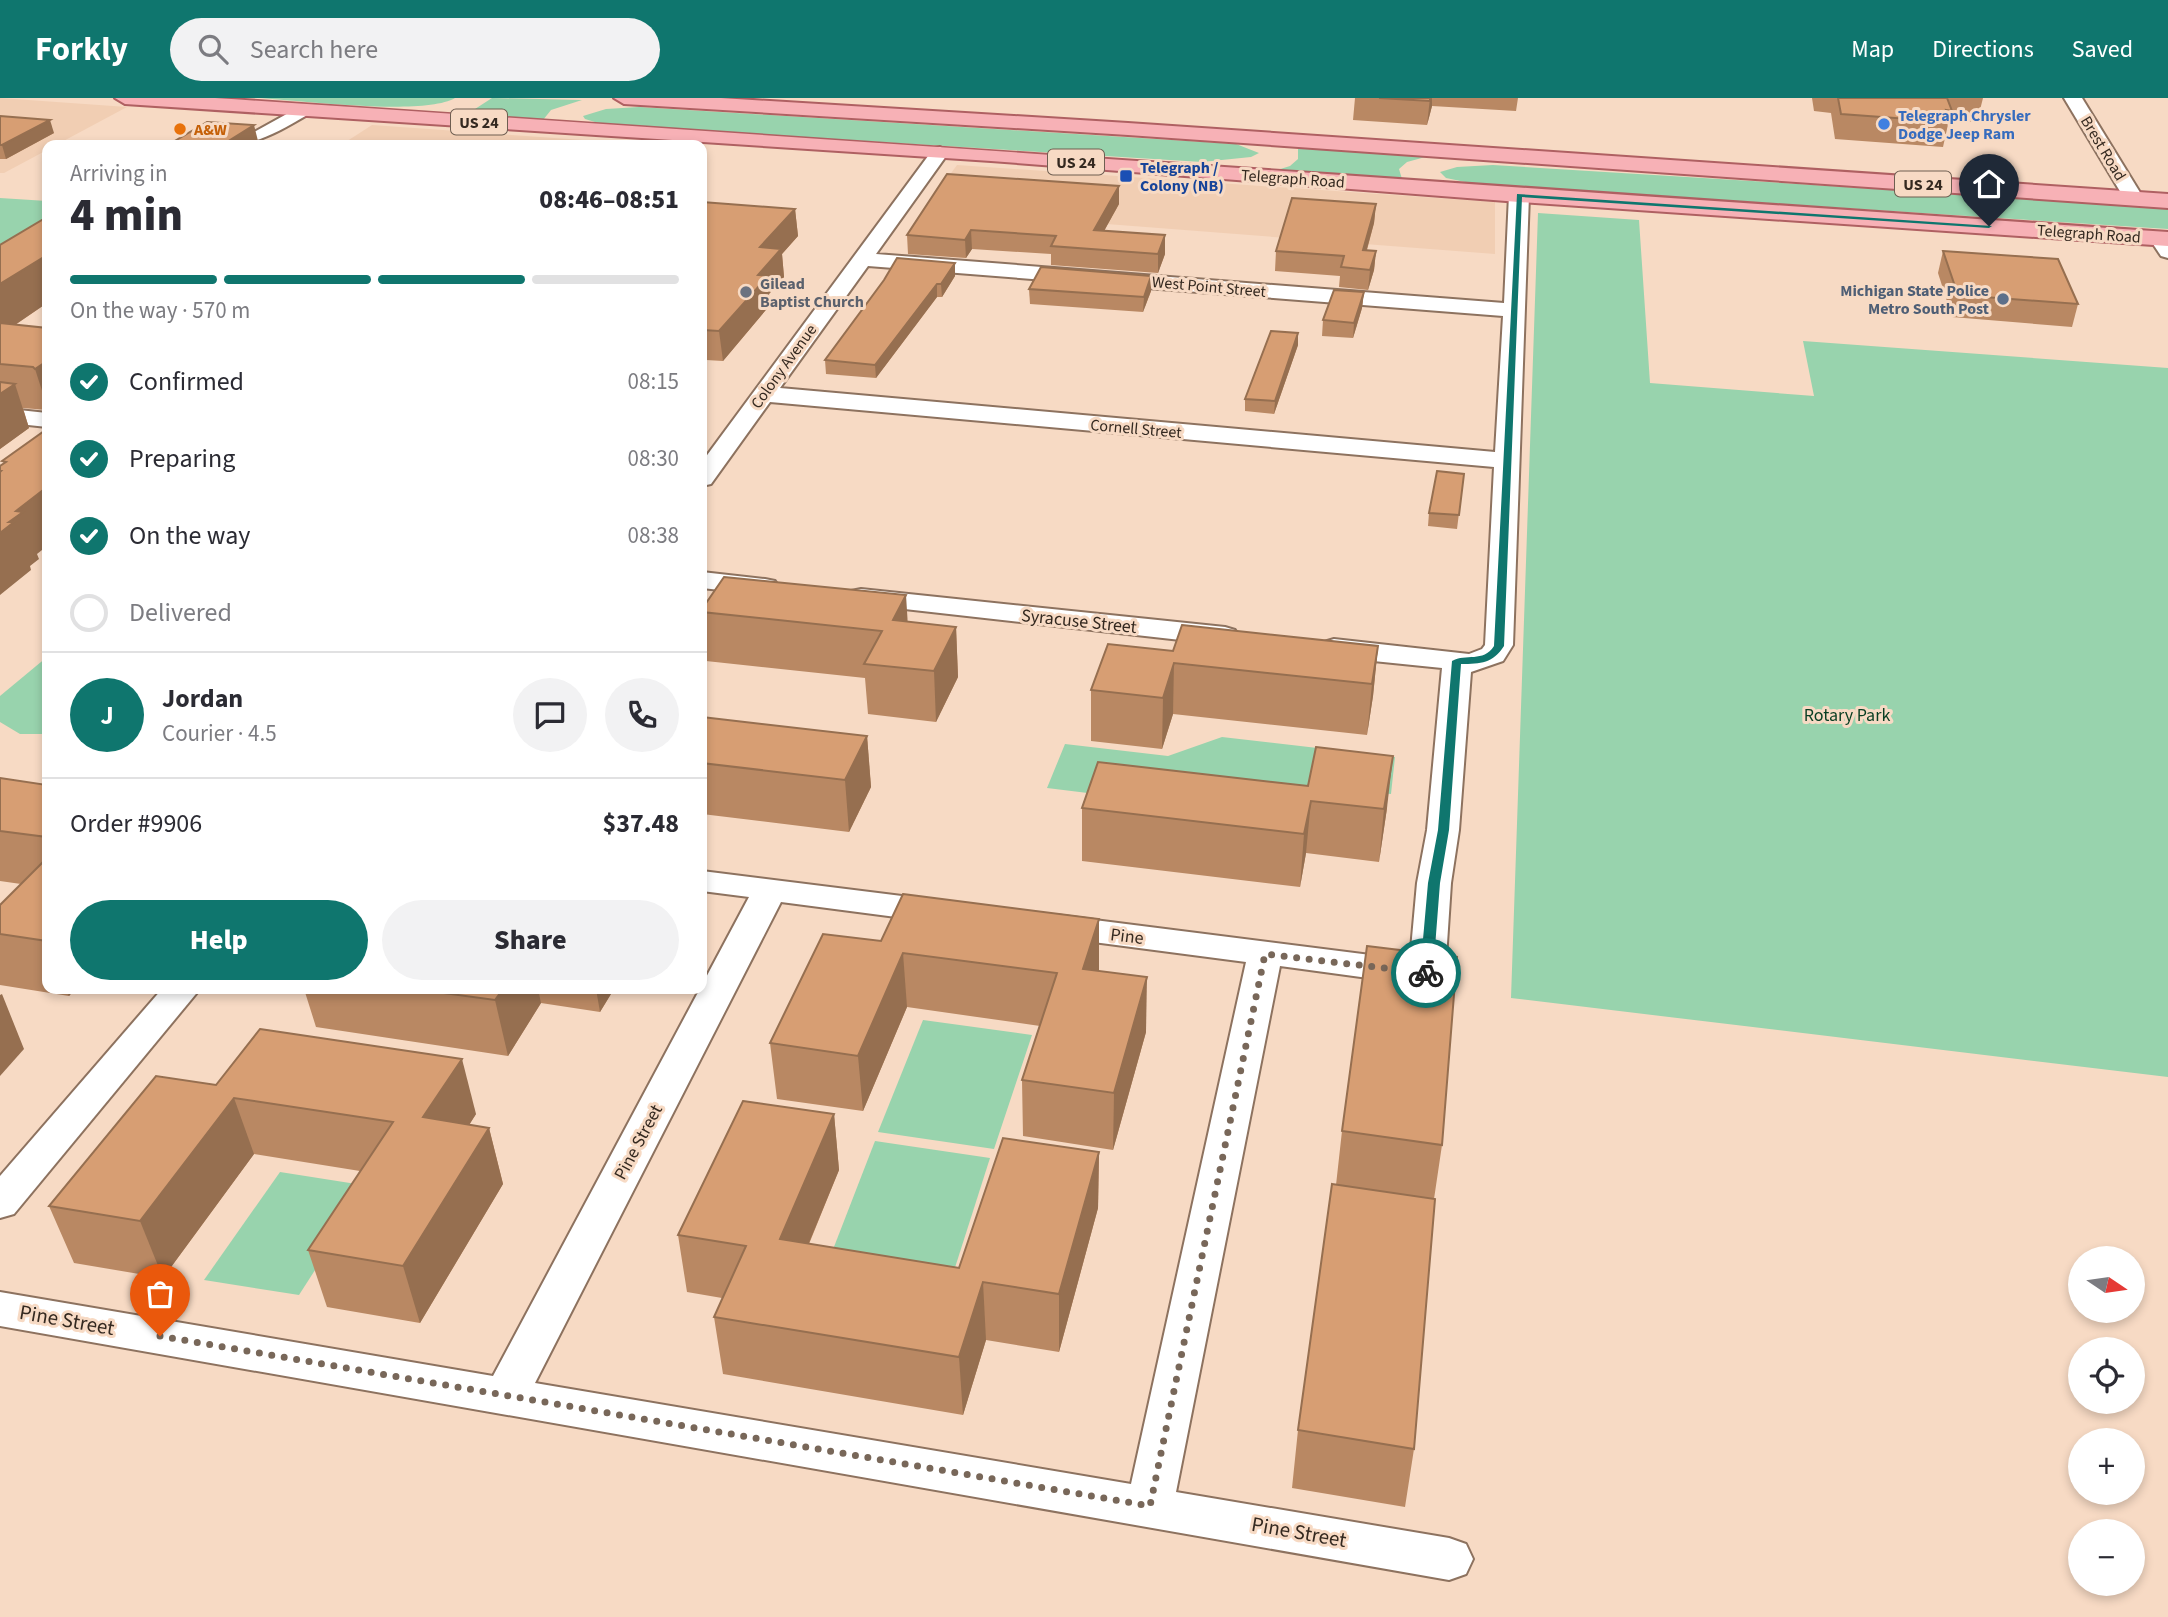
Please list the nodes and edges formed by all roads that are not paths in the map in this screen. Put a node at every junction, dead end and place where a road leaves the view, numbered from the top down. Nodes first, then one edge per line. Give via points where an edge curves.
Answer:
1 (125, 98) edge
2 (223, 98) edge
3 (624, 98) edge
4 (2073, 98) edge
5 (468, 102) dead end
6 (604, 104) dead end
7 (258, 107) junction
8 (303, 110) junction
9 (936, 118) junction
10 (1252, 138) junction
11 (218, 140) edge
12 (236, 140) edge
13 (910, 150) junction
14 (940, 152) junction
15 (1812, 177) junction
16 (1444, 189) junction
17 (1519, 195) junction
18 (2134, 199) junction
19 (2168, 201) edge
20 (2166, 240) edge
21 (862, 258) junction
22 (1514, 310) junction
23 (763, 394) junction
24 (0, 415) edge
25 (42, 419) edge
26 (1508, 461) junction
27 (707, 472) edge
28 (707, 581) edge
29 (795, 590) edge
30 (835, 595) edge
31 (1253, 639) edge
32 (1307, 645) edge
33 (1457, 661) junction
34 (707, 882) edge
35 (770, 890) junction
36 (978, 916) edge
37 (1019, 922) edge
38 (1265, 954) junction
39 (177, 994) edge
40 (0, 1203) edge
41 (0, 1309) edge
42 (506, 1395) junction
43 (1150, 1506) junction
44 (1449, 1559) dead end

1 - 7 main road, Telegraph Road / US 24
2 - 5 main road via 414,111 444,110
3 - 9 main road, US 24
4 - 18 street, Brest Road
6 - 9 main road via 836,118
7 - 8 main road, Telegraph Road / US 24
7 - 11 street via 252,120
8 - 12 street via 261,135
8 - 13 main road, Telegraph Road / US 24 via 574,118
9 - 10 main road, US 24
10 - 13 main road via 1271,148 1274,157 1255,166 1237,167 992,150
10 - 15 main road, US 24
13 - 14 main road, Telegraph Road / US 24
14 - 16 main road, Telegraph Road / US 24
14 - 21 street, Colony Avenue
15 - 16 main road via 1717,178 1460,161 1430,164 1416,173
15 - 18 main road, US 24
16 - 17 main road, Telegraph Road / US 24
17 - 20 main road, Telegraph Road / US 24 via 1866,218 1963,218
17 - 22 street
18 - 19 main road, US 24
21 - 22 street, West Point Street
21 - 23 street, Colony Avenue
22 - 26 street
23 - 26 street, Cornell Street
23 - 27 street, Colony Avenue
24 - 25 street
26 - 33 street via 1499,646 1482,661
28 - 29 street
30 - 31 street, Syracuse Street
32 - 33 street
33 - 38 street, Pine via 1427,974
34 - 35 street
35 - 36 street
35 - 42 street, Pine Street
37 - 38 street, Pine
38 - 43 street
39 - 40 street
41 - 42 street, Pine Street
42 - 43 street, Pine Street
43 - 44 street, Pine Street

